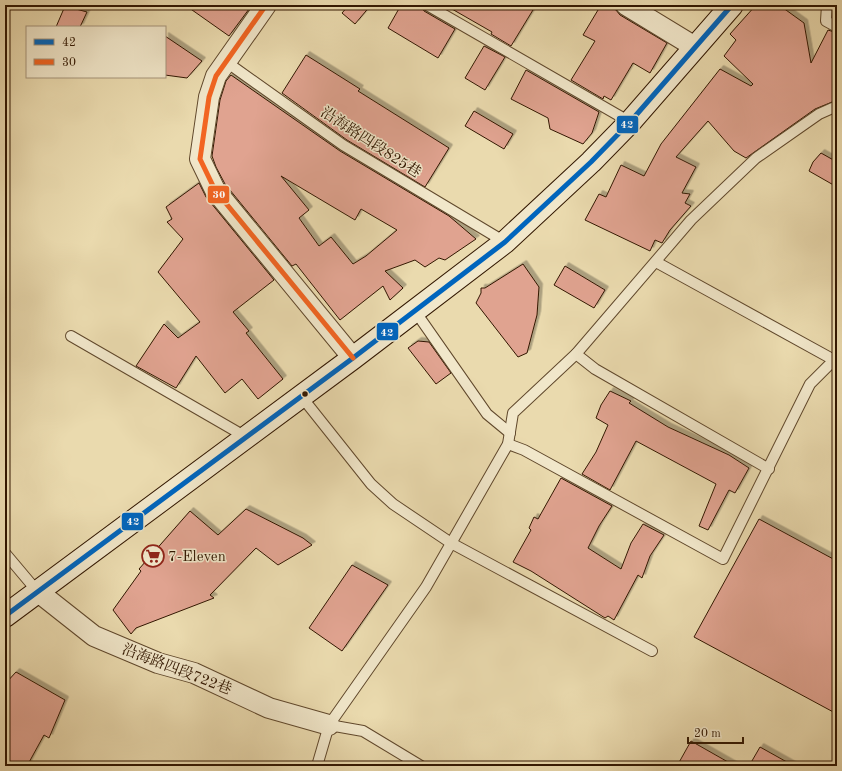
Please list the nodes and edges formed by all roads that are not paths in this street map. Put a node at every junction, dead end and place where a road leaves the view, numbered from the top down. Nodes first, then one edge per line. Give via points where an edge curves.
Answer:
1 (266, 5) edge
2 (427, 5) edge
3 (626, 5) edge
4 (732, 5) edge
5 (826, 5) edge
6 (837, 27) edge
7 (695, 47) junction
8 (226, 61) junction
9 (837, 106) edge
10 (630, 122) junction
11 (505, 242) junction
12 (656, 262) junction
13 (416, 311) junction
14 (71, 336) dead end
15 (576, 354) junction
16 (353, 358) junction
17 (301, 396) junction
18 (510, 432) junction
19 (246, 437) junction
20 (508, 444) junction
21 (769, 469) junction
22 (451, 543) junction
23 (5, 553) edge
24 (37, 591) junction
25 (5, 616) edge
26 (652, 650) dead end
27 (329, 725) junction
28 (317, 766) edge
29 (421, 766) edge

1 - 8 street
2 - 10 lane
3 - 7 street
4 - 7 street
5 - 6 lane via 826,21
7 - 10 street
8 - 11 lane, 沿海路四段825巷 via 343,145
8 - 16 street via 216,76 208,97 200,159 215,190
9 - 12 lane via 819,114 756,158 691,220
10 - 11 street via 592,162
11 - 13 street
12 - 15 lane
12 - 21 lane via 834,360 810,384
13 - 16 street
13 - 18 lane via 487,414
14 - 19 lane
15 - 18 lane via 513,413
15 - 21 lane via 595,369
16 - 17 street
17 - 19 street
17 - 22 lane via 371,484 393,504
18 - 20 lane
19 - 24 street
20 - 21 lane via 524,450 723,558
20 - 22 lane
22 - 26 lane
22 - 27 lane via 426,587
23 - 24 lane
24 - 25 street
24 - 27 street, 沿海路四段722巷 via 94,636 158,663 194,673 270,708
27 - 28 lane
27 - 29 lane via 363,731

